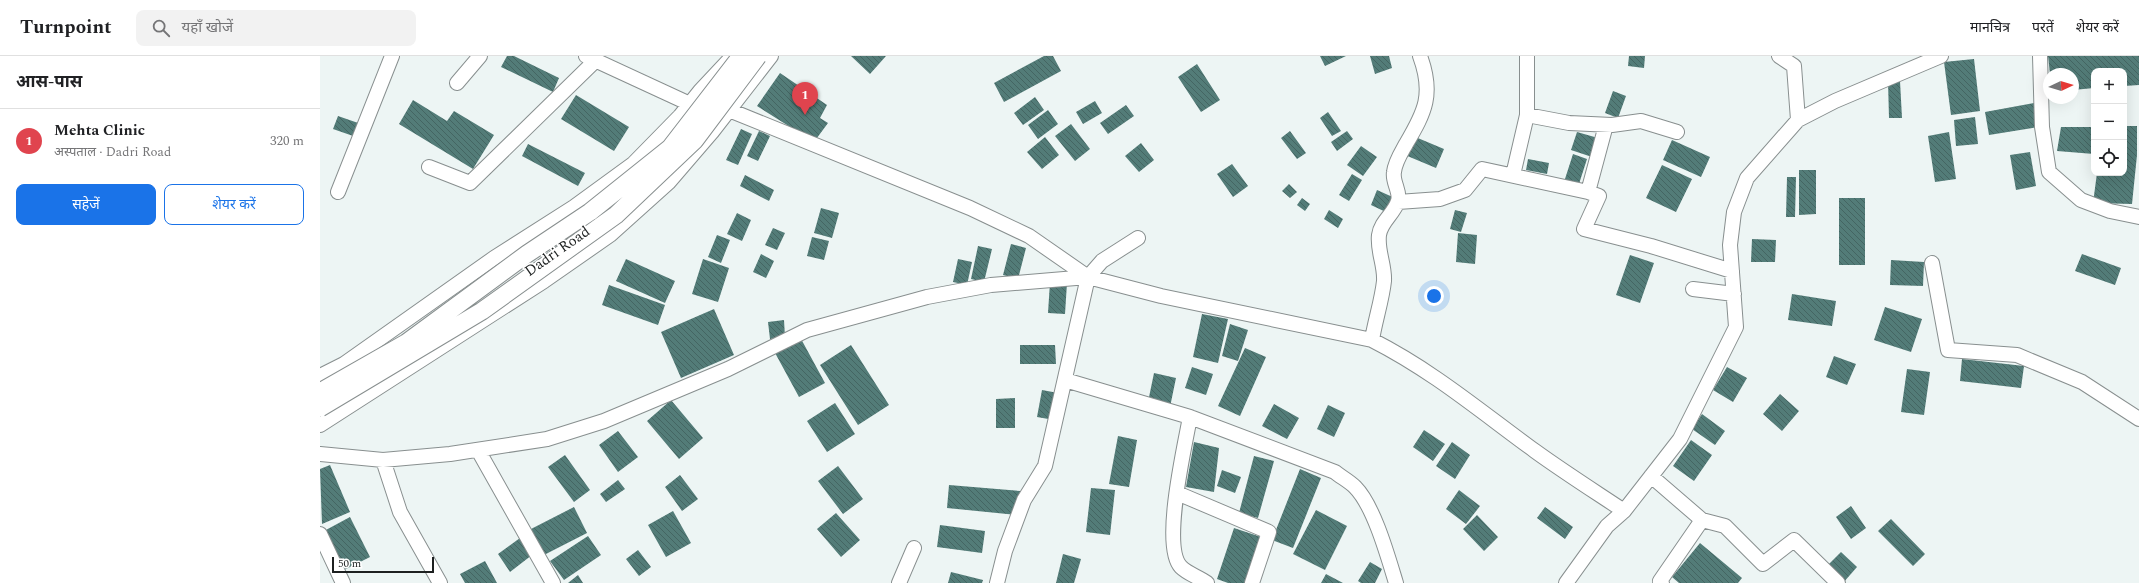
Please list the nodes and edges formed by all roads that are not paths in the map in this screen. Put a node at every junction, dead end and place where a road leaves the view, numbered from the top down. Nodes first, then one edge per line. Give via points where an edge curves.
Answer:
1 (392, 56) edge
2 (480, 56) edge
3 (733, 56) edge
4 (741, 56) edge
5 (758, 56) edge
6 (771, 56) edge
7 (1420, 56) edge
8 (1527, 56) edge
9 (1779, 56) edge
10 (1941, 56) edge
11 (2040, 56) edge
12 (590, 59) edge
13 (457, 83) dead end
14 (700, 91) junction
15 (690, 104) junction
16 (729, 110) junction
17 (1527, 115) junction
18 (1798, 120) junction
19 (1606, 125) junction
20 (1677, 132) dead end
21 (429, 167) dead end
22 (1513, 175) junction
23 (338, 192) dead end
24 (1588, 192) junction
25 (1398, 202) junction
26 (2139, 217) edge
27 (1138, 238) dead end
28 (1932, 263) dead end
29 (1732, 271) junction
30 (1088, 278) junction
31 (1693, 289) dead end
32 (1734, 294) junction
33 (1372, 340) junction
34 (320, 376) edge
35 (1065, 380) junction
36 (320, 392) edge
37 (320, 408) edge
38 (1190, 417) junction
39 (2139, 420) edge
40 (320, 425) edge
41 (478, 450) junction
42 (320, 454) edge
43 (383, 460) junction
44 (1651, 476) junction
45 (1177, 493) junction
46 (1624, 510) junction
47 (1702, 520) junction
48 (320, 534) edge
49 (914, 548) dead end
50 (343, 583) edge
51 (440, 583) edge
52 (553, 583) edge
53 (899, 583) edge
54 (997, 583) edge
55 (1207, 583) edge
56 (1252, 583) edge
57 (1396, 583) edge
58 (1566, 583) edge
59 (1662, 583) edge
60 (1838, 583) edge

1 - 23 street
2 - 13 street
3 - 14 street, Dadri Road
4 - 36 main road, bridge via 670,148 597,207 527,254 406,343
5 - 37 main road, bridge via 695,140 616,216 482,311
6 - 16 street, Dadri Road
7 - 25 street via 1427,79 1426,103 1422,116 1398,159 1394,173
8 - 17 street
9 - 18 street via 1794,66
10 - 18 street
11 - 26 street via 2042,127 2049,172 2081,200 2110,211
12 - 15 street
12 - 21 street via 470,183
14 - 15 street, Dadri Road
14 - 16 street
15 - 34 street, Dadri Road via 633,164 344,364
16 - 30 street via 970,208 1029,236
16 - 40 street, Dadri Road via 668,182 610,235 544,281
17 - 19 street via 1568,123
17 - 22 street
18 - 29 street via 1747,178 1734,212 1730,245
19 - 20 street via 1641,121
19 - 24 street
22 - 24 street
22 - 25 street via 1482,169 1465,190 1440,199
24 - 29 street via 1598,196 1584,229
25 - 33 street via 1385,220 1379,235 1384,281
27 - 30 street via 1102,261
28 - 39 street via 1948,350 2017,355 2082,382
29 - 32 street
30 - 33 street via 1161,296
30 - 35 street
30 - 41 street via 991,284 927,297 807,330 728,369 604,421 547,439
31 - 32 street
32 - 44 street via 1736,327 1680,439
33 - 46 street via 1448,385 1536,452
35 - 38 street
35 - 54 street via 1045,466 1024,500 1005,551
38 - 45 street
38 - 57 street via 1335,472 1355,487 1370,510 1385,545
41 - 43 street
41 - 52 street
42 - 43 street
43 - 51 street via 400,512
44 - 46 street
44 - 47 street
45 - 55 street via 1173,519 1174,555 1181,567
45 - 56 street via 1270,532
46 - 58 street via 1607,526
47 - 59 street via 1660,581
47 - 60 street via 1725,526 1763,564 1794,540
48 - 50 street
49 - 53 street

